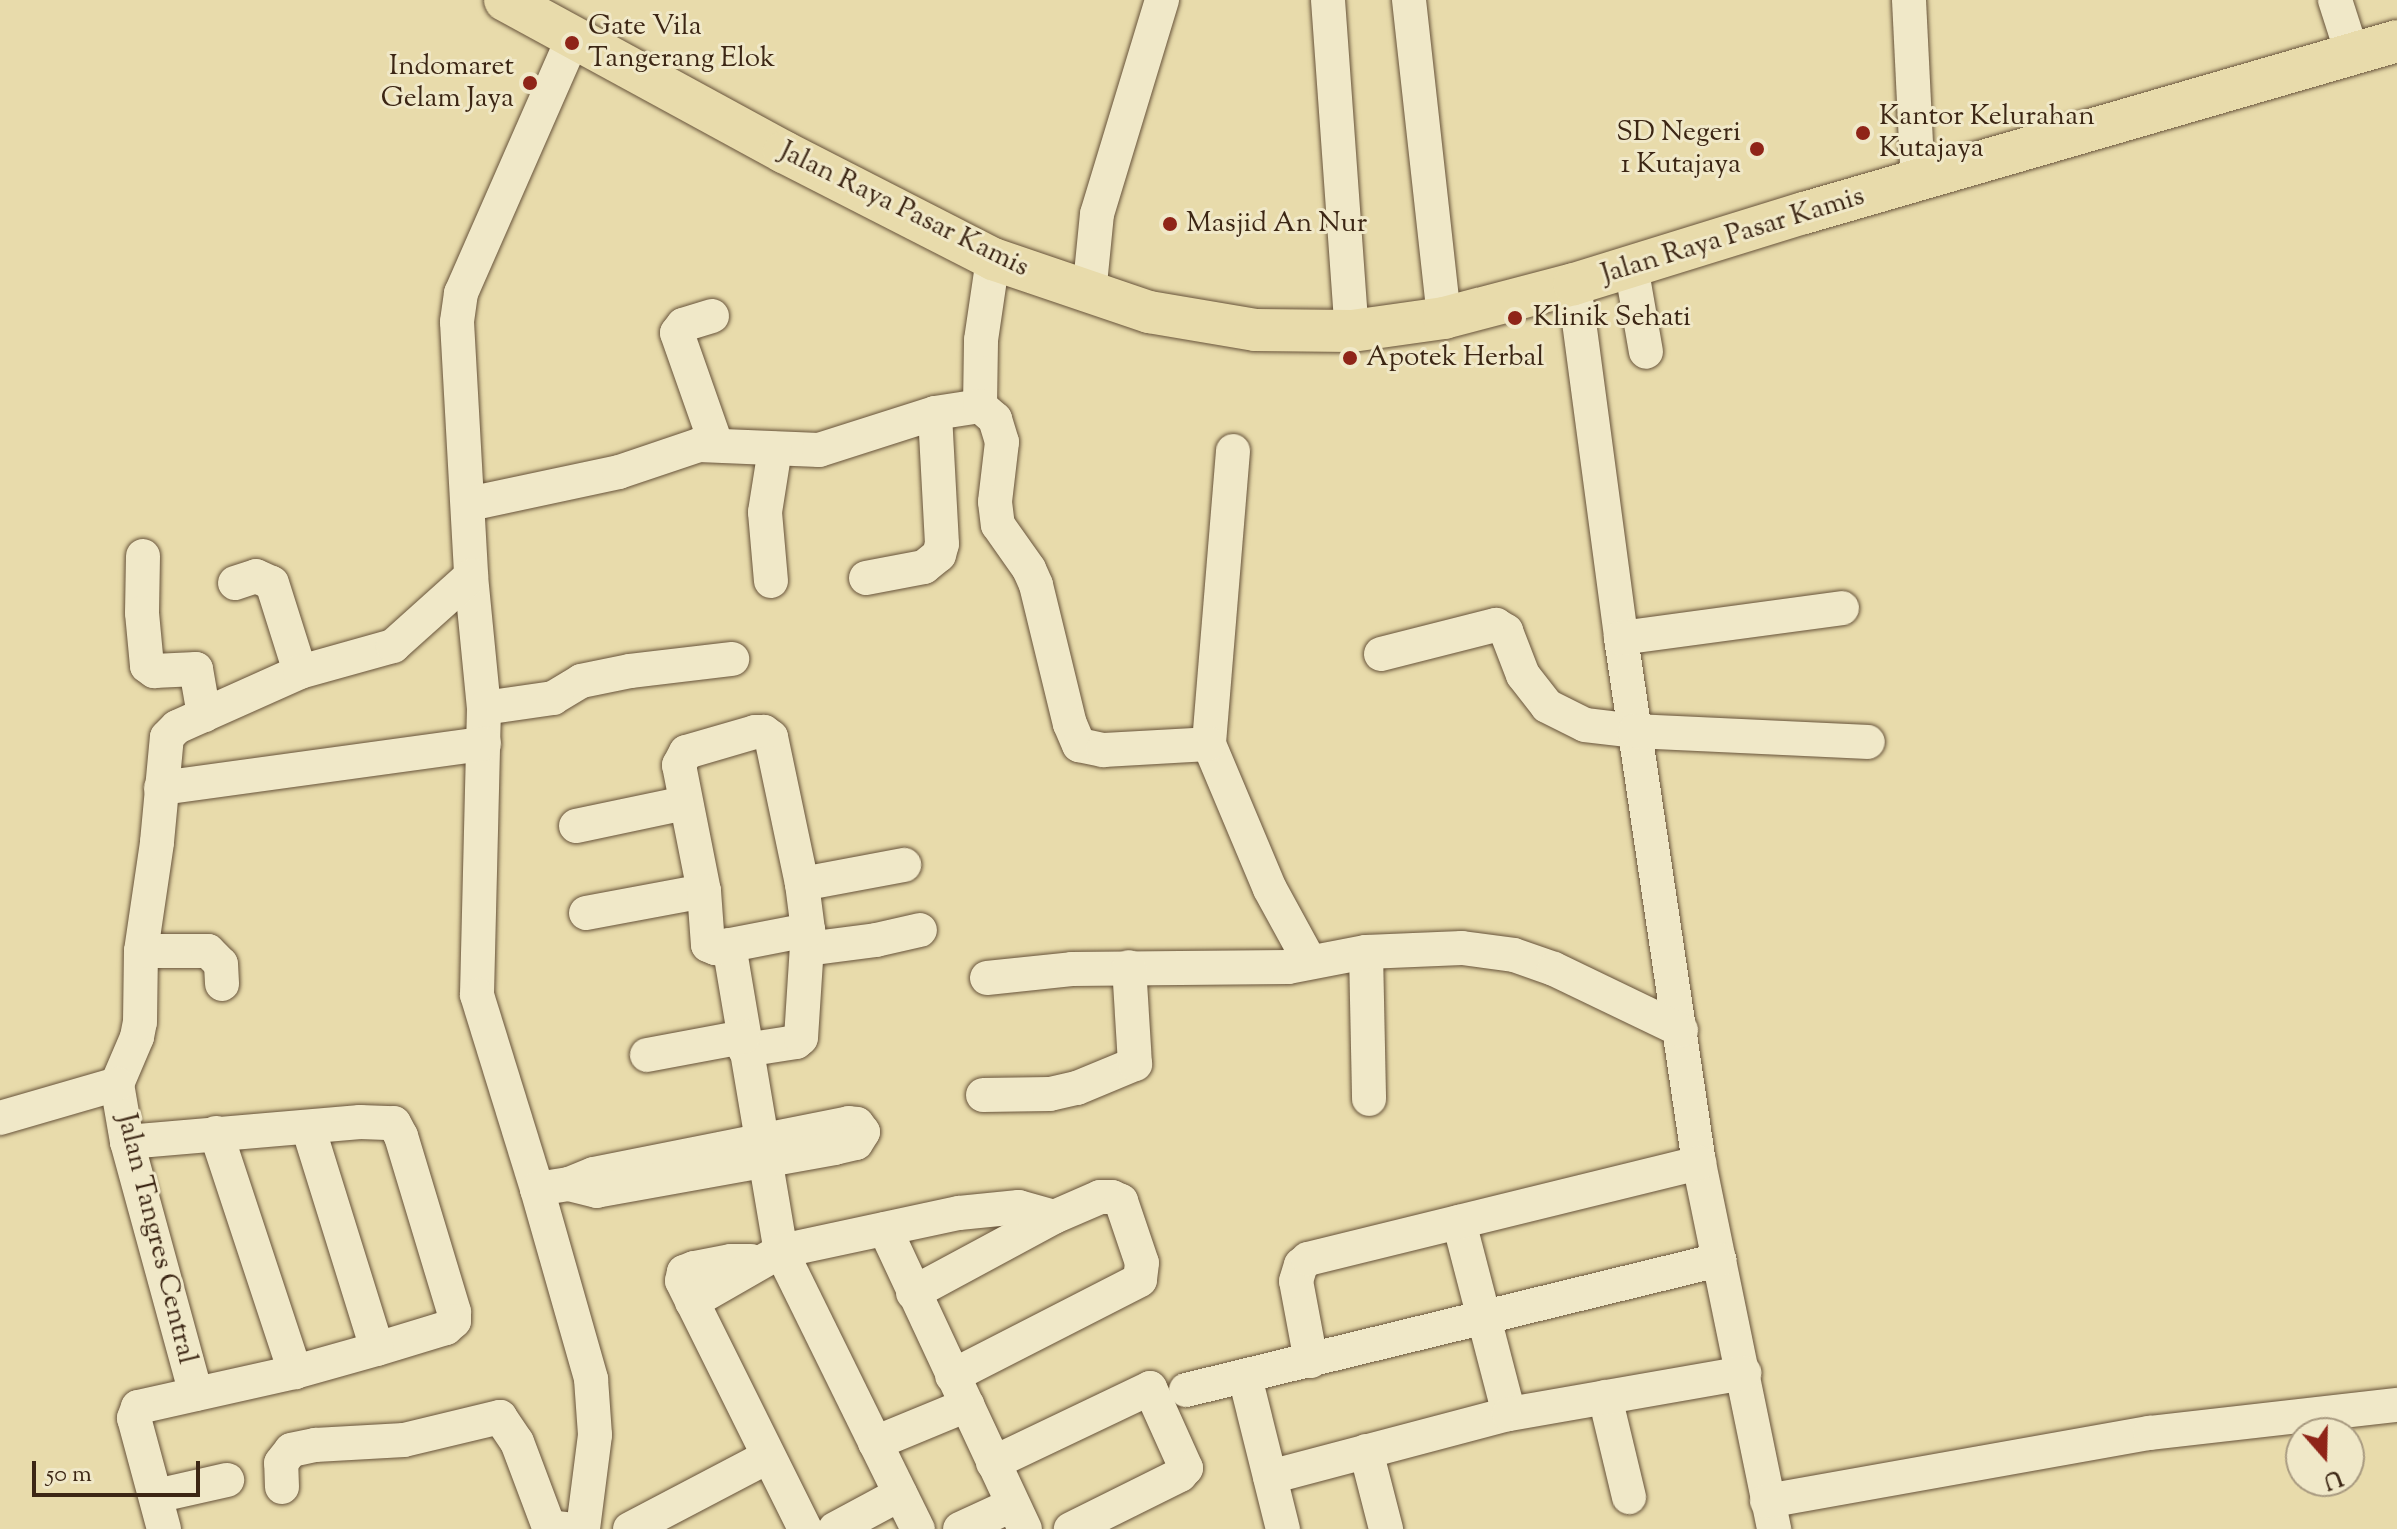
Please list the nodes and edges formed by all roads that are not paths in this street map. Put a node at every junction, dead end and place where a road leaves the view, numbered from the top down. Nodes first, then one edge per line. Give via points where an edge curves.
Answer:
1 (505, 0) edge
2 (1162, 0) edge
3 (1328, 0) edge
4 (1409, 0) edge
5 (1909, 0) edge
6 (2335, 0) edge
7 (573, 38) junction
8 (2397, 41) edge
9 (2352, 53) junction
10 (1918, 181) junction
11 (993, 259) junction
12 (1631, 266) junction
13 (1574, 284) junction
14 (1089, 294) junction
15 (712, 316) dead end
16 (1444, 318) junction
17 (1352, 331) junction
18 (1646, 352) dead end
19 (980, 406) junction
20 (935, 413) junction
21 (716, 444) junction
22 (775, 449) junction
23 (1233, 451) dead end
24 (469, 504) junction
25 (143, 556) dead end
26 (471, 576) junction
27 (866, 578) dead end
28 (771, 581) dead end
29 (235, 583) dead end
30 (1842, 608) dead end
31 (1621, 638) junction
32 (1381, 654) dead end
33 (732, 659) dead end
34 (300, 672) junction
35 (484, 708) junction
36 (204, 715) junction
37 (1635, 731) junction
38 (1868, 742) dead end
39 (484, 744) junction
40 (1209, 744) junction
41 (161, 788) junction
42 (685, 803) junction
43 (576, 826) dead end
44 (904, 865) dead end
45 (802, 884) junction
46 (704, 891) junction
47 (586, 913) dead end
48 (920, 930) dead end
49 (807, 939) junction
50 (729, 945) junction
51 (141, 951) junction
52 (1366, 952) junction
53 (1310, 962) junction
54 (1129, 967) junction
55 (987, 978) dead end
56 (222, 984) dead end
57 (1681, 1030) junction
58 (744, 1043) junction
59 (647, 1055) dead end
60 (117, 1084) junction
61 (983, 1095) dead end
62 (1369, 1099) dead end
63 (0, 1118) edge
64 (308, 1127) junction
65 (216, 1133) junction
66 (127, 1142) junction
67 (763, 1151) junction
68 (1699, 1163) junction
69 (553, 1187) junction
70 (1054, 1217) junction
71 (1459, 1222) junction
72 (885, 1229) junction
73 (770, 1256) junction
74 (1719, 1260) junction
75 (913, 1293) junction
76 (1482, 1319) junction
77 (377, 1349) junction
78 (1311, 1361) junction
79 (295, 1372) junction
80 (1744, 1373) junction
81 (1245, 1377) junction
82 (960, 1390) junction
83 (1186, 1390) dead end
84 (196, 1394) junction
85 (1605, 1397) junction
86 (2397, 1405) edge
87 (1509, 1414) junction
88 (875, 1443) junction
89 (1366, 1451) junction
90 (767, 1457) junction
91 (993, 1463) junction
92 (1270, 1477) junction
93 (227, 1480) dead end
94 (282, 1487) dead end
95 (900, 1494) junction
96 (156, 1496) junction
97 (1629, 1497) dead end
98 (1771, 1515) edge
99 (1019, 1517) edge
100 (164, 1529) edge
101 (565, 1529) edge
102 (583, 1529) edge
103 (630, 1529) edge
104 (805, 1529) edge
105 (835, 1529) edge
106 (918, 1529) edge
107 (960, 1529) edge
108 (1071, 1529) edge
109 (1283, 1529) edge
110 (1386, 1529) edge

1 - 7 main road, Jalan Raya Pasar Kamis
2 - 14 street via 1097,214
3 - 17 street
4 - 16 street
5 - 10 street
6 - 9 street
7 - 11 main road, Jalan Raya Pasar Kamis
7 - 24 street via 458,302
8 - 9 main road, Jalan Raya Pasar Kamis
9 - 10 main road, Jalan Raya Pasar Kamis
10 - 12 main road, Jalan Raya Pasar Kamis
11 - 14 main road, Jalan Raya Pasar Kamis
11 - 19 street via 981,340
12 - 13 main road, Jalan Raya Pasar Kamis
12 - 18 street
13 - 16 main road, Jalan Raya Pasar Kamis
13 - 31 street
14 - 17 main road, Jalan Raya Pasar Kamis via 1209,325
15 - 21 street via 683,325 677,333
16 - 17 main road, Jalan Raya Pasar Kamis
19 - 20 street
19 - 40 street via 995,419 1002,442 995,502 998,525 1036,585 1079,745 1103,750
20 - 22 street via 836,447
20 - 27 street via 939,555 924,567
21 - 22 street
21 - 24 street via 619,472
22 - 28 street via 765,512
23 - 40 street
24 - 26 street
25 - 36 street via 147,666 154,671 196,669
26 - 34 street via 393,646
26 - 35 street
29 - 34 street via 262,576 272,583
30 - 31 street
31 - 37 street
32 - 37 street via 1499,626 1506,631 1523,675 1547,706 1585,725
33 - 35 street via 630,671 581,681 553,698
34 - 36 street
35 - 39 street
36 - 41 street via 167,737
37 - 38 street
37 - 57 street
39 - 41 street
39 - 69 street via 477,995
40 - 53 street via 1270,889
41 - 51 street
42 - 43 street
42 - 45 street via 679,765 686,752 764,732 775,747
42 - 46 street
44 - 45 street
45 - 49 street
46 - 47 street
46 - 50 street via 706,942 713,948
48 - 49 street via 876,940
49 - 50 street
49 - 58 street via 801,1038
50 - 58 street
51 - 56 street via 208,951 221,964
51 - 60 street via 137,1037
52 - 53 street
52 - 57 street via 1462,948 1514,955
52 - 62 street
53 - 54 street
54 - 55 street
54 - 61 street via 1135,1064 1050,1094
57 - 68 street
58 - 59 street
58 - 67 street
60 - 63 street
60 - 66 street, Jalan Tangres Central
64 - 65 street
64 - 77 street
64 - 77 street via 388,1122 397,1125 401,1136 454,1319 446,1328
65 - 66 street
65 - 79 street
66 - 84 street, Jalan Tangres Central
67 - 69 street via 594,1174
67 - 73 street
68 - 71 street
68 - 74 street
69 - 102 street via 595,1405
70 - 72 street via 1019,1207
70 - 75 street
70 - 82 street via 1100,1197 1118,1199 1142,1263 1140,1280
71 - 76 street
71 - 78 street via 1305,1262 1296,1281
72 - 73 street
72 - 75 street
73 - 88 street
73 - 90 street via 692,1302
74 - 76 street
74 - 80 street
75 - 82 street
76 - 78 street
76 - 87 street
77 - 79 street
78 - 81 street
79 - 84 street
80 - 85 street
80 - 98 street
81 - 83 street
81 - 92 street
82 - 88 street
82 - 91 street
84 - 96 street via 146,1403 134,1411
85 - 87 street
85 - 97 street
86 - 98 street via 2150,1433
87 - 89 street
88 - 95 street
89 - 92 street
89 - 110 street
90 - 103 street
90 - 104 street
91 - 99 street
91 - 108 street via 1150,1388 1185,1460 1184,1471
92 - 109 street
93 - 96 street
94 - 101 street via 281,1463 291,1450 404,1440 500,1417 517,1442 549,1527
95 - 105 street
95 - 106 street
96 - 100 street
99 - 107 street

